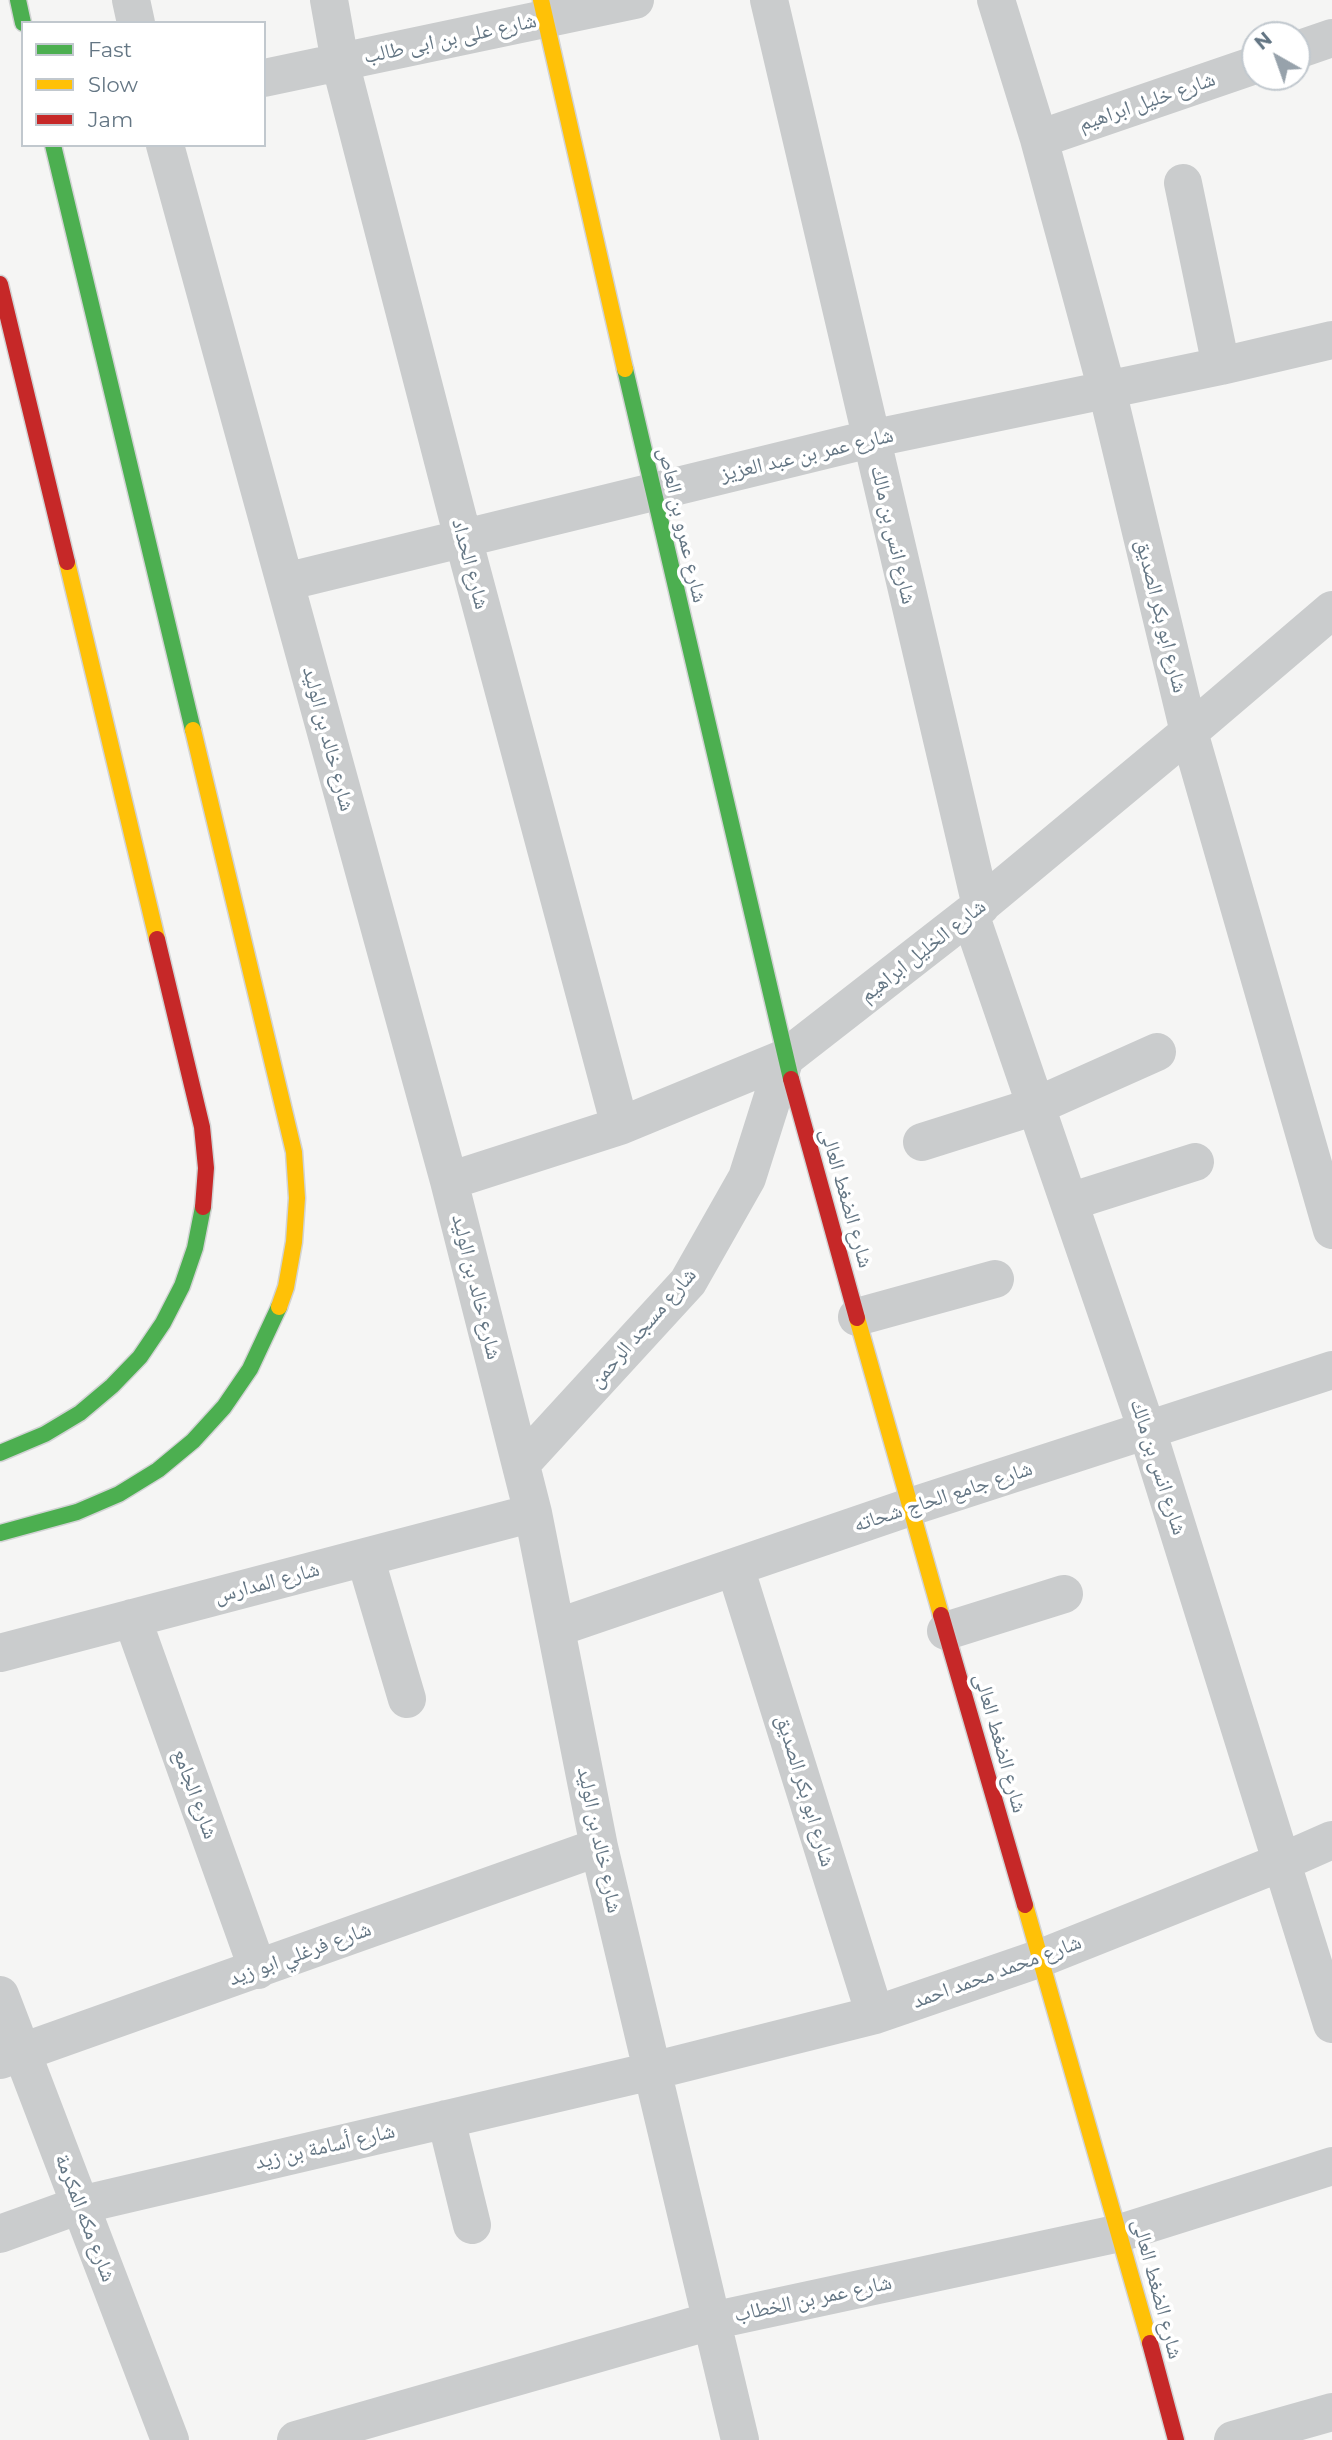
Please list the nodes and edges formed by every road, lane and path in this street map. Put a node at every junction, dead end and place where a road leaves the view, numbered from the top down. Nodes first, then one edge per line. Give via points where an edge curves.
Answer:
1 (18, 0) edge
2 (131, 0) edge
3 (329, 0) edge
4 (635, 0) edge
5 (769, 0) edge
6 (996, 0) edge
7 (543, 9) edge
8 (23, 21) edge
9 (136, 21) edge
10 (1332, 38) edge
11 (1311, 45) edge
12 (341, 62) junction
13 (1241, 70) edge
14 (266, 78) edge
15 (1039, 139) junction
16 (53, 147) edge
17 (166, 147) edge
18 (1183, 183) dead end
19 (0, 284) edge
20 (1332, 340) edge
21 (1221, 366) junction
22 (1107, 390) junction
23 (870, 439) junction
24 (653, 492) junction
25 (463, 538) junction
26 (285, 582) junction
27 (1332, 610) edge
28 (1189, 732) junction
29 (976, 910) junction
30 (1157, 1052) dead end
31 (785, 1058) junction
32 (1036, 1105) junction
33 (620, 1126) junction
34 (922, 1142) dead end
35 (1195, 1162) dead end
36 (449, 1181) junction
37 (1069, 1202) junction
38 (1332, 1230) edge
39 (995, 1279) dead end
40 (857, 1317) junction
41 (1332, 1370) edge
42 (1147, 1430) junction
43 (0, 1453) edge
44 (521, 1464) junction
45 (910, 1507) junction
46 (533, 1513) junction
47 (0, 1533) edge
48 (365, 1557) junction
49 (735, 1567) junction
50 (1064, 1594) dead end
51 (132, 1618) junction
52 (556, 1628) junction
53 (946, 1631) junction
54 (0, 1653) edge
55 (407, 1699) dead end
56 (1332, 1840) edge
57 (598, 1847) junction
58 (1282, 1863) junction
59 (1041, 1958) junction
60 (258, 1969) junction
61 (0, 1995) edge
62 (875, 2015) junction
63 (1332, 2024) edge
64 (11, 2055) edge
65 (652, 2071) junction
66 (446, 2119) junction
67 (1332, 2166) edge
68 (79, 2205) junction
69 (472, 2225) dead end
70 (1120, 2233) junction
71 (0, 2234) edge
72 (711, 2321) junction
73 (1332, 2412) edge
74 (170, 2440) edge
75 (296, 2440) edge
76 (740, 2440) edge
77 (1176, 2440) edge
78 (1233, 2440) edge

1 - 8 street
2 - 9 street
3 - 12 street, شارع الحداد
4 - 7 street, شارع على بن ابى طالب
5 - 23 street, شارع انس بن مالك
6 - 15 street, شارع ابو بكر الصديق
7 - 12 street, شارع على بن ابى طالب
7 - 24 street, شارع عمرو بن العاص
10 - 11 street
12 - 14 street, شارع على بن ابى طالب
12 - 25 street, شارع الحداد
13 - 15 street, شارع خليل ابراهيم
15 - 22 street, شارع ابو بكر الصديق
16 - 47 street via 294,1152 297,1198 286,1287 250,1369 224,1407 158,1470 119,1494 77,1512
17 - 26 street, شارع خالد بن الوليد
18 - 21 street
19 - 43 street via 202,1127 206,1168 191,1261 163,1323 140,1357 80,1413
20 - 21 street, شارع عمر بن عبد العزيز
21 - 22 street, شارع عمر بن عبد العزيز
22 - 23 street, شارع عمر بن عبد العزيز
22 - 28 street, شارع ابو بكر الصديق
23 - 24 street, شارع عمر بن عبد العزيز
23 - 29 street, شارع انس بن مالك
24 - 25 street, شارع عمر بن عبد العزيز
24 - 31 street, شارع عمرو بن العاص
25 - 26 street, شارع عمر بن عبد العزيز
25 - 33 street, شارع الحداد
26 - 36 street, شارع خالد بن الوليد
27 - 28 street, شارع الخليل ابراهيم
28 - 29 street, شارع الخليل ابراهيم
28 - 38 street, شارع ابو بكر الصديق
29 - 31 street, شارع الخليل ابراهيم
29 - 32 street, شارع انس بن مالك
30 - 32 street
31 - 33 street, شارع الخليل ابراهيم
31 - 40 street, شارع الضغط العالى
31 - 44 street, شارع مسجد الرحمن via 747,1178 688,1282
32 - 34 street
32 - 37 street, شارع انس بن مالك
33 - 36 street, شارع الخليل ابراهيم
35 - 37 street
36 - 44 street, شارع خالد بن الوليد
37 - 42 street, شارع انس بن مالك
39 - 40 street
40 - 45 street, شارع الضغط العالى
41 - 42 street, شارع جامع الحاج شحاته
42 - 45 street, شارع جامع الحاج شحاته
42 - 58 street, شارع انس بن مالك
44 - 46 street, شارع خالد بن الوليد
45 - 49 street, شارع جامع الحاج شحاته
45 - 53 street, شارع الضغط العالى
46 - 48 street, شارع المدارس
46 - 52 street, شارع خالد بن الوليد
48 - 51 street, شارع المدارس
48 - 55 street
49 - 52 street, شارع جامع الحاج شحاته
49 - 62 street, شارع ابو بكر الصديق
50 - 53 street
51 - 54 street, شارع المدارس
51 - 60 street, شارع الجامع
52 - 57 street, شارع خالد بن الوليد
53 - 59 street, شارع الضغط العالى
56 - 58 street, شارع محمد محمد احمد
57 - 60 street, شارع فرغلي ابو زيد
57 - 65 street, شارع خالد بن الوليد
58 - 59 street, شارع محمد محمد احمد
58 - 63 street, شارع انس بن مالك
59 - 62 street, شارع محمد محمد احمد
59 - 70 street, شارع الضغط العالى
60 - 64 street, شارع فرغلي ابو زيد
61 - 64 street, شارع مكه المكرمة
62 - 65 street, شارع محمد محمد احمد
64 - 68 street, شارع مكه المكرمة
65 - 66 street, شارع أسامة بن زيد
65 - 72 street, شارع خالد بن الوليد
66 - 68 street, شارع أسامة بن زيد
66 - 69 street
67 - 70 street, شارع عمر بن الخطاب
68 - 71 street, شارع أسامة بن زيد
68 - 74 street, شارع مكه المكرمة
70 - 72 street, شارع عمر بن الخطاب
70 - 77 street, شارع الضغط العالى
72 - 75 street, شارع عمر بن الخطاب
72 - 76 street, شارع خالد بن الوليد
73 - 78 street

